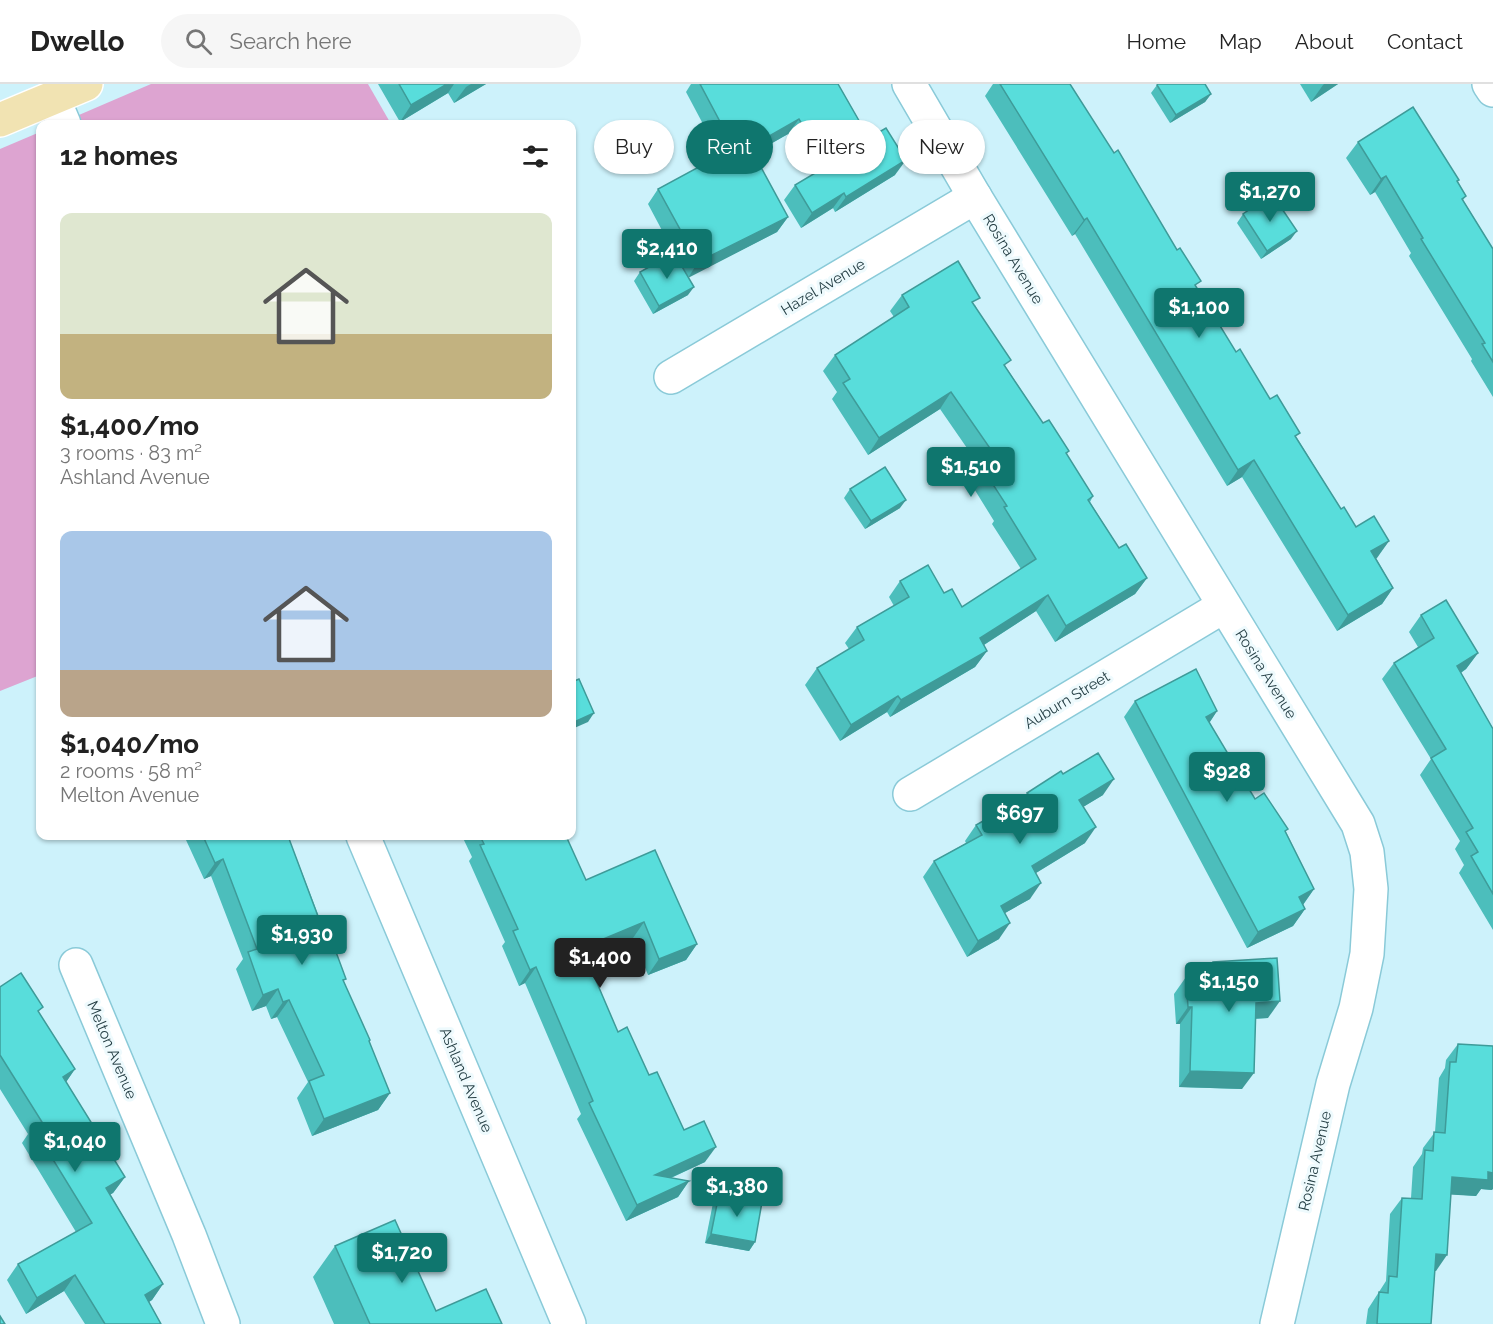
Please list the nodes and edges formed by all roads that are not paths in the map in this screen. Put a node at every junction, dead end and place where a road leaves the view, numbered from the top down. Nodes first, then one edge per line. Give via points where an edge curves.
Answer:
1 (86, 84) edge
2 (909, 84) edge
3 (1490, 84) edge
4 (1493, 90) edge
5 (58, 111) edge
6 (0, 120) edge
7 (975, 197) junction
8 (671, 377) dead end
9 (1224, 606) junction
10 (910, 794) dead end
11 (365, 840) edge
12 (76, 965) dead end
13 (224, 1324) edge
14 (569, 1324) edge
15 (1277, 1324) edge

1 - 5 main road
2 - 7 street, Rosina Avenue
3 - 4 street
5 - 6 main road
7 - 8 street, Hazel Avenue
7 - 9 street, Rosina Avenue
9 - 10 street, Auburn Street
9 - 15 street, Rosina Avenue via 1358,824 1367,852 1371,889 1367,954 1356,1008 1333,1084
11 - 14 street, Ashland Avenue
12 - 13 street, Melton Avenue

